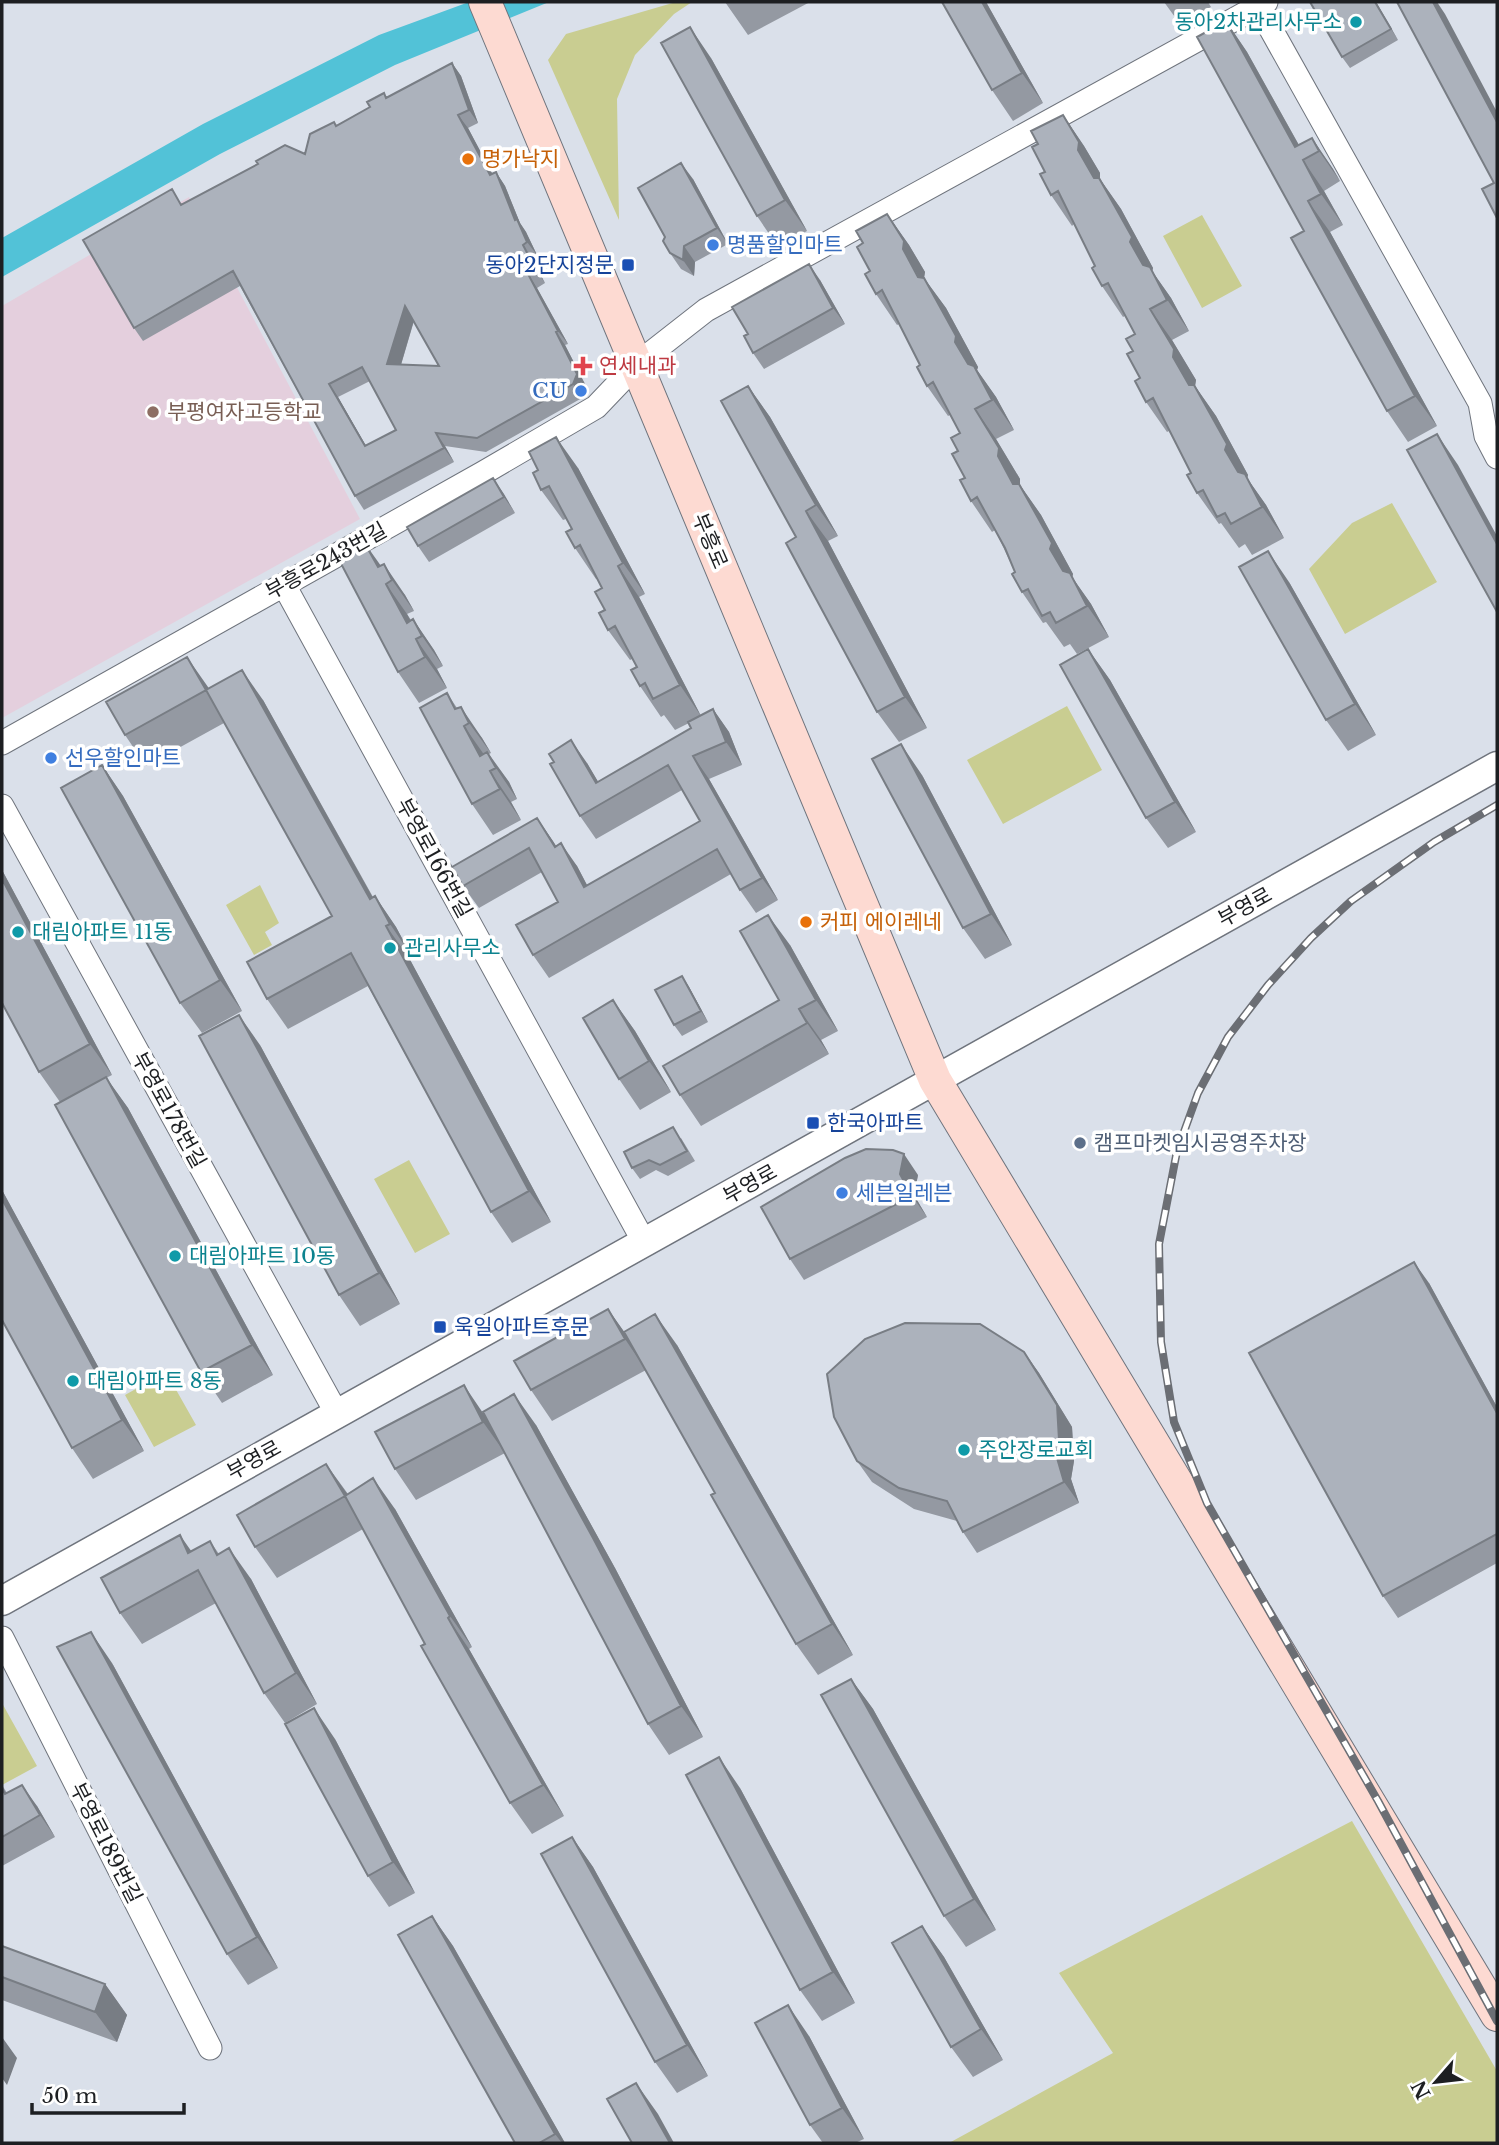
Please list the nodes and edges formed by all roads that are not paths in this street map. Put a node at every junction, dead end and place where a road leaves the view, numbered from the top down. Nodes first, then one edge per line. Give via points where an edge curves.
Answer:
1 (485, 2) edge
2 (1262, 4) edge
3 (637, 364) junction
4 (1497, 457) edge
5 (284, 585) junction
6 (2, 743) edge
7 (1497, 766) edge
8 (2, 806) edge
9 (935, 1080) junction
10 (645, 1242) junction
11 (337, 1414) junction
12 (2, 1601) edge
13 (2, 1638) edge
14 (1497, 2015) edge
15 (210, 2048) dead end

1 - 3 main road, 부흥로
2 - 3 street, 부흥로243번길 via 706,310
2 - 4 street via 1480,403 1486,436
3 - 5 street, 부흥로243번길 via 596,407
3 - 9 main road, 부흥로
5 - 6 street, 부흥로243번길
5 - 10 street, 부영로166번길
7 - 9 street, 부영로
8 - 11 street, 부영로178번길
9 - 10 street, 부영로
9 - 14 main road, 부흥로
10 - 11 street, 부영로
11 - 12 street, 부영로
13 - 15 street, 부영로189번길

